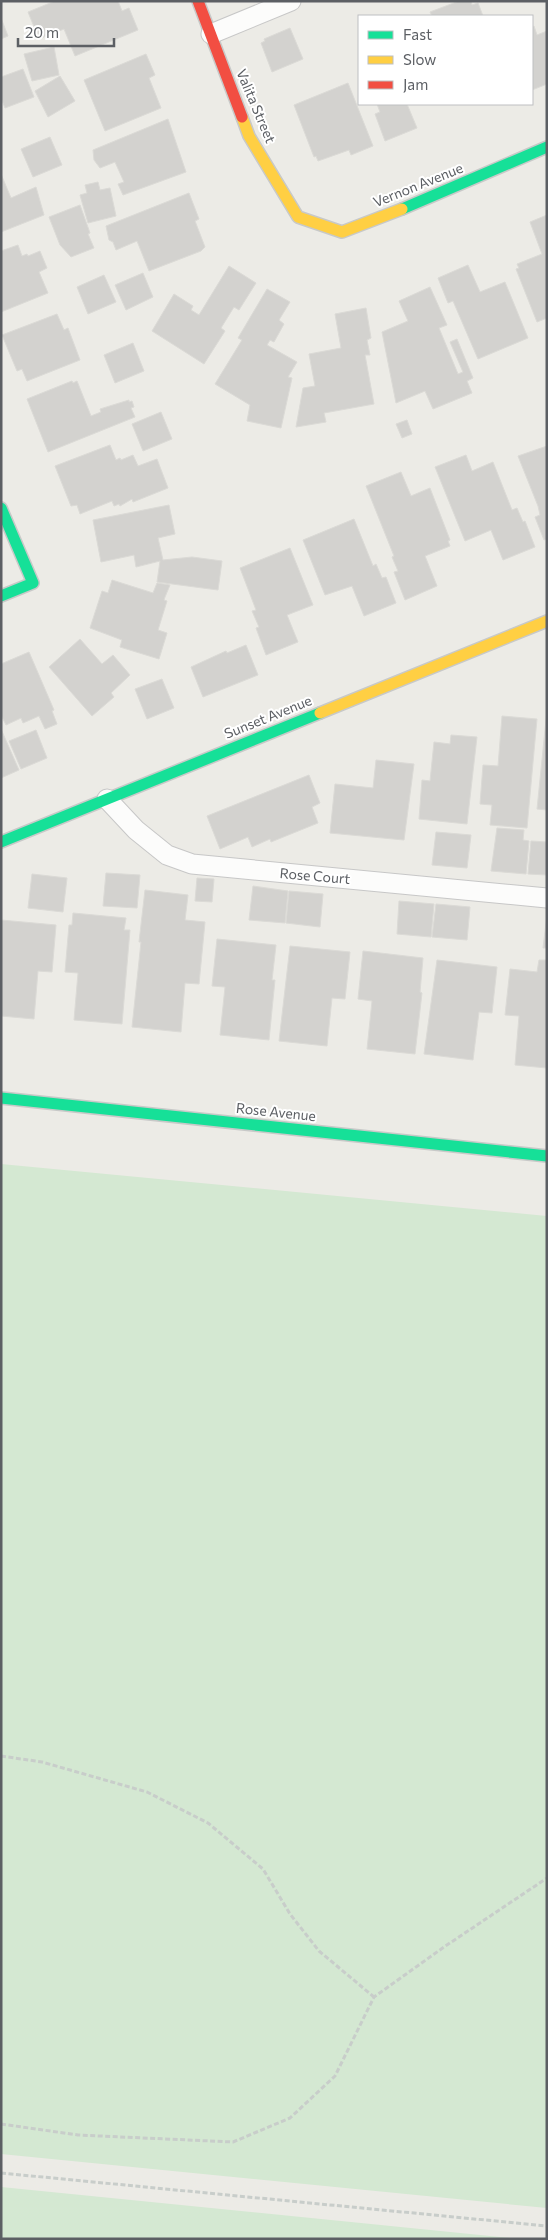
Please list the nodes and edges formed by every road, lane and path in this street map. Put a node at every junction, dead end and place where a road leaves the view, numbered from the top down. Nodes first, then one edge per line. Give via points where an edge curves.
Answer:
1 (198, 1) edge
2 (291, 1) edge
3 (211, 34) junction
4 (547, 148) edge
5 (298, 216) joint
6 (1, 508) edge
7 (1, 596) edge
8 (547, 621) edge
9 (107, 798) junction
10 (1, 842) edge
11 (547, 898) edge
12 (1, 1098) edge
13 (547, 1156) edge
14 (1, 1756) edge
15 (547, 1878) edge
16 (374, 1997) junction
17 (1, 2124) edge
18 (1, 2173) edge
19 (547, 2226) edge

1 - 3 street, Valita Street
2 - 3 lane
3 - 5 street, Valita Street via 249,136
4 - 5 street, Vernon Avenue via 342,232
6 - 7 street via 33,583
8 - 9 street, Sunset Avenue
9 - 10 street, Sunset Avenue
9 - 11 lane, Rose Court via 136,830 167,855 192,864
12 - 13 street, Rose Avenue
14 - 16 path via 42,1762 147,1792 208,1822 263,1869 290,1914 319,1951
15 - 16 path
16 - 17 path via 335,2076 290,2118 232,2142 78,2135
18 - 19 path

